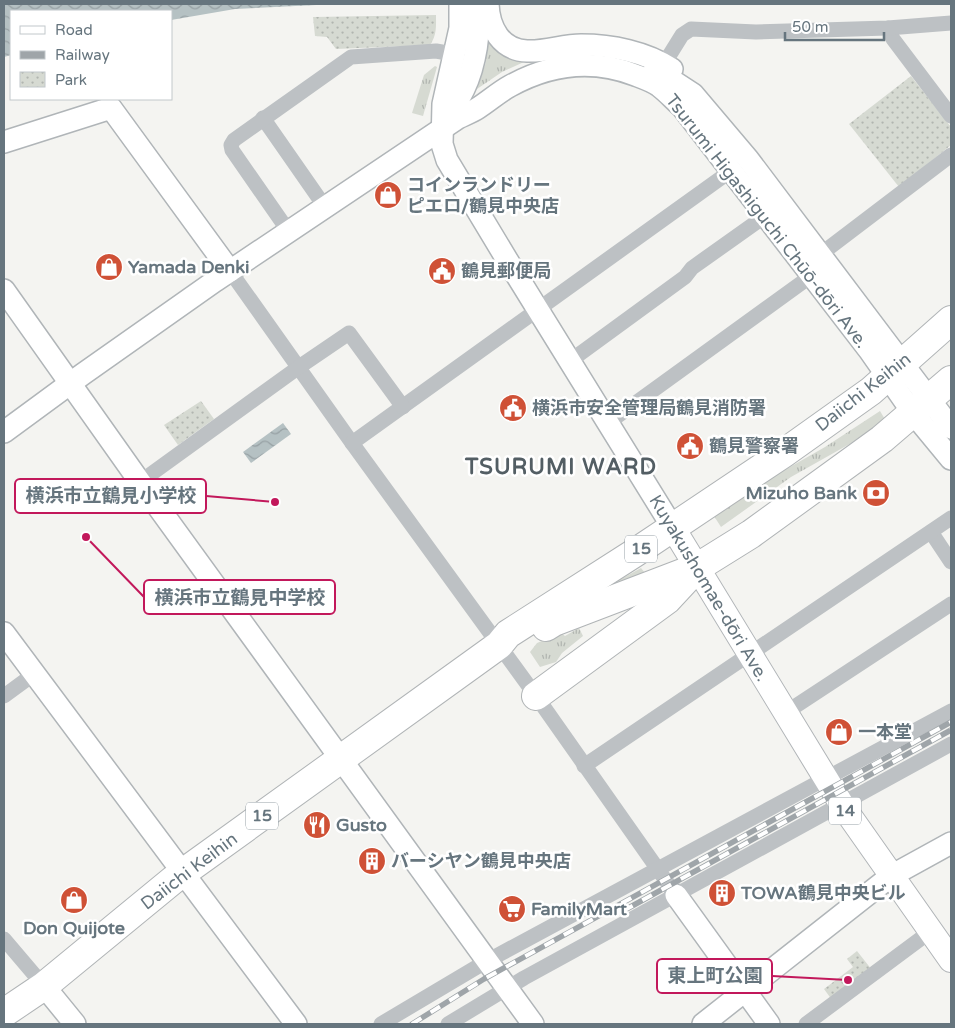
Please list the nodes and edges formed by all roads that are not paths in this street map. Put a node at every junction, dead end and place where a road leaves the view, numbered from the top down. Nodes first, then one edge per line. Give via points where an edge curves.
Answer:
1 (476, 8) edge
2 (951, 23) edge
3 (888, 28) junction
4 (453, 54) junction
5 (664, 64) junction
6 (693, 94) junction
7 (948, 105) edge
8 (263, 118) junction
9 (450, 123) junction
10 (4, 142) edge
11 (951, 155) edge
12 (739, 165) junction
13 (325, 207) junction
14 (765, 216) junction
15 (289, 232) junction
16 (811, 266) junction
17 (230, 270) junction
18 (4, 290) edge
19 (538, 310) junction
20 (951, 320) edge
21 (570, 361) junction
22 (299, 366) junction
23 (894, 370) junction
24 (951, 380) edge
25 (70, 383) junction
26 (921, 406) junction
27 (403, 407) junction
28 (608, 423) junction
29 (951, 428) edge
30 (4, 432) edge
31 (352, 443) junction
32 (951, 459) edge
33 (140, 482) junction
34 (951, 518) edge
35 (673, 528) junction
36 (931, 532) junction
37 (951, 562) edge
38 (698, 567) junction
39 (951, 604) edge
40 (4, 633) edge
41 (499, 645) junction
42 (749, 655) junction
43 (34, 674) junction
44 (4, 696) edge
45 (536, 696) junction
46 (951, 711) edge
47 (785, 713) junction
48 (951, 744) edge
49 (341, 759) junction
50 (584, 766) junction
51 (825, 778) junction
52 (842, 805) junction
53 (951, 843) edge
54 (657, 870) junction
55 (183, 874) junction
56 (891, 876) junction
57 (676, 895) junction
58 (931, 931) junction
59 (4, 939) edge
60 (951, 960) edge
61 (487, 961) junction
62 (44, 986) junction
63 (507, 988) junction
64 (745, 991) junction
65 (4, 1013) edge
66 (75, 1024) edge
67 (296, 1024) edge
68 (381, 1024) edge
69 (448, 1024) edge
70 (533, 1024) edge
71 (703, 1024) edge
72 (770, 1024) edge
73 (806, 1024) edge

1 - 4 street, Kuyakushomae-dōri Ave. via 460,28
1 - 5 street via 497,37 518,50 581,45 605,47 627,50
1 - 9 street via 478,40
2 - 3 street
3 - 5 street via 735,32 691,29 682,35
3 - 7 street via 893,39
4 - 8 street via 436,51 351,57
4 - 9 street, Kuyakushomae-dōri Ave. via 443,104
5 - 6 street via 682,78
6 - 9 street, Tsurumi Higashiguchi Chūō-dōri Ave. via 670,79 632,62 573,56 536,64 502,78 478,95
6 - 12 street, Tsurumi Higashiguchi Chūō-dōri Ave.
8 - 13 street
8 - 15 street via 234,140 232,150
9 - 12 street, Tsurumi Higashiguchi Chūō-dōri Ave. via 510,86 546,70 572,65 605,66 659,86
9 - 13 street
9 - 19 street, Kuyakushomae-dōri Ave. via 442,144 447,160
10 - 17 street via 111,108
11 - 16 street
12 - 14 street, Tsurumi Higashiguchi Chūō-dōri Ave.
12 - 16 street, Tsurumi Higashiguchi Chūō-dōri Ave.
12 - 19 street
13 - 15 street
14 - 16 street, Tsurumi Higashiguchi Chūō-dōri Ave.
14 - 21 street
15 - 17 street
16 - 23 street, Tsurumi Higashiguchi Chūō-dōri Ave. via 870,350
16 - 28 street
17 - 22 street
17 - 25 street
18 - 25 street
19 - 21 street, Kuyakushomae-dōri Ave.
19 - 27 street
20 - 23 highway, Daiichi Keihin / 15
21 - 28 street, Kuyakushomae-dōri Ave.
22 - 27 street via 349,333
22 - 31 street
22 - 33 street
23 - 26 street, Tsurumi Higashiguchi Chūō-dōri Ave.
23 - 35 highway, Daiichi Keihin / 15 via 871,391
24 - 26 highway, Daiichi Keihin / 15
25 - 30 street
25 - 33 street
26 - 29 street, Tsurumi Higashiguchi Chūō-dōri Ave.
26 - 32 street, Tsurumi Higashiguchi Chūō-dōri Ave.
26 - 38 highway, Daiichi Keihin / 15 via 882,439 759,528
27 - 31 street
28 - 35 street, Kuyakushomae-dōri Ave.
31 - 41 street
33 - 49 street
34 - 36 street
35 - 38 main road, Kuyakushomae-dōri Ave. / 14
35 - 41 highway, Daiichi Keihin / 15 via 508,634
36 - 37 street
36 - 42 street
38 - 41 highway, Daiichi Keihin / 15 via 554,622 515,645
38 - 42 main road, Kuyakushomae-dōri Ave. / 14
38 - 45 highway, 15 via 667,600
39 - 47 street
40 - 43 street
41 - 45 street
41 - 49 highway, Daiichi Keihin / 15
42 - 47 main road, Kuyakushomae-dōri Ave. / 14
42 - 50 street
43 - 44 street
43 - 55 street
45 - 50 street
46 - 51 street
47 - 51 main road, Kuyakushomae-dōri Ave. / 14
48 - 52 street
49 - 55 highway, Daiichi Keihin / 15
49 - 61 street
50 - 54 street
51 - 52 main road, Kuyakushomae-dōri Ave. / 14
51 - 54 street
52 - 56 main road, Kuyakushomae-dōri Ave. / 14
52 - 57 street
53 - 56 street
54 - 57 street
54 - 61 street
55 - 62 highway, Daiichi Keihin / 15
55 - 67 street
56 - 58 main road, Kuyakushomae-dōri Ave. / 14
56 - 64 street
57 - 63 street
57 - 64 street
58 - 60 main road, Kuyakushomae-dōri Ave. / 14
58 - 73 street
59 - 62 street
61 - 63 street
61 - 68 street
62 - 65 highway, Daiichi Keihin / 15
62 - 66 street
63 - 69 street
63 - 70 street
64 - 71 street
64 - 72 street

